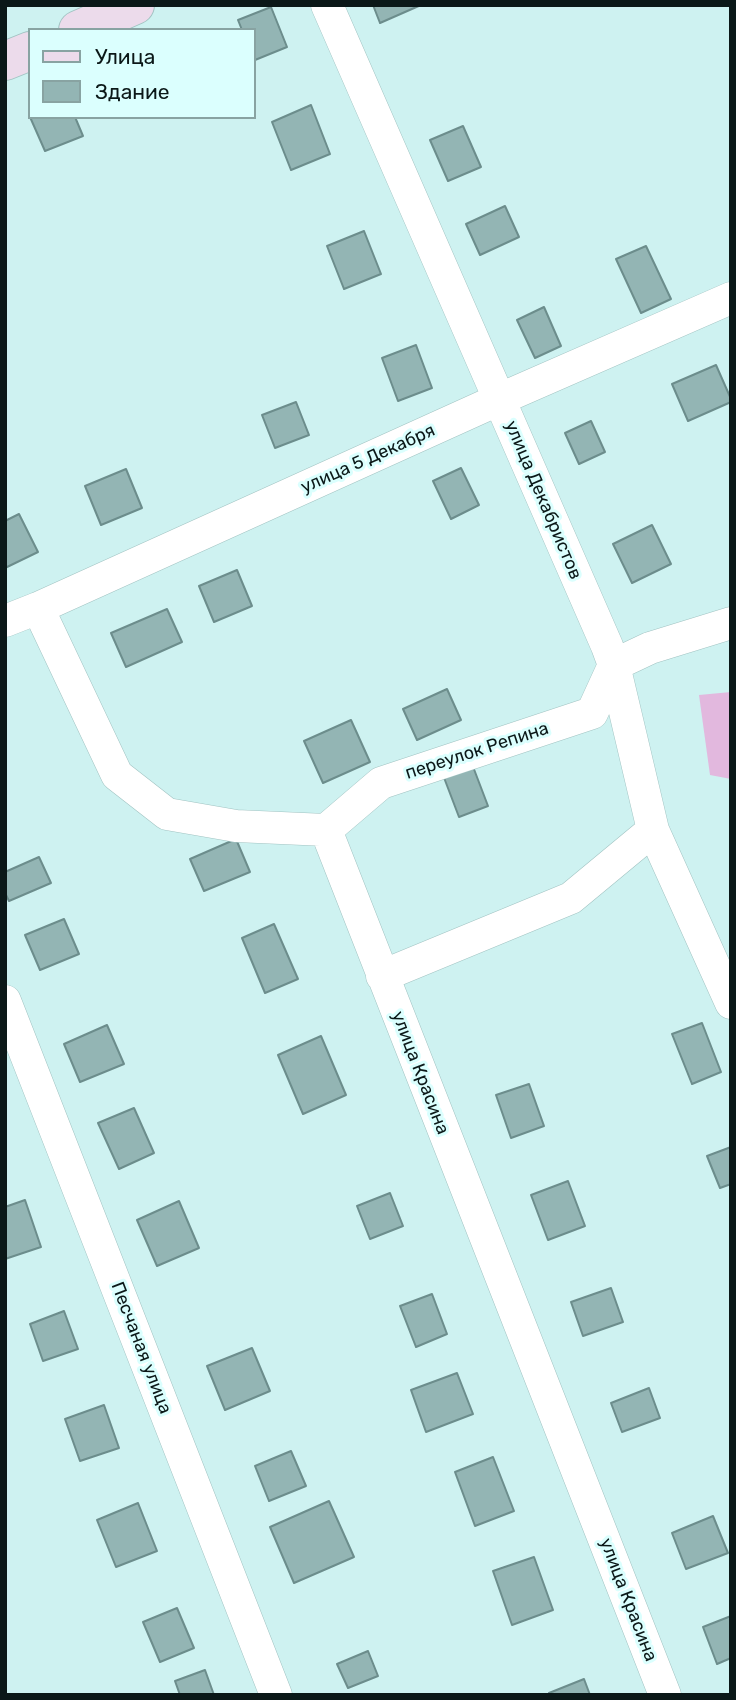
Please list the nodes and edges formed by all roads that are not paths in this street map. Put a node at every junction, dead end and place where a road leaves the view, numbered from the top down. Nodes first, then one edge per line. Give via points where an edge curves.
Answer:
1 (135, 5) edge
2 (327, 5) edge
3 (83, 28) edge
4 (28, 52) edge
5 (5, 61) edge
6 (731, 298) edge
7 (500, 400) junction
8 (38, 608) junction
9 (5, 621) edge
10 (731, 623) edge
11 (614, 665) junction
12 (653, 830) junction
13 (326, 831) junction
14 (382, 976) junction
15 (5, 1001) edge
16 (731, 1003) edge
17 (276, 1695) edge
18 (665, 1695) edge

1 - 3 main road
2 - 7 street, улица Декабристов
4 - 5 main road
6 - 7 street, улица 5 Декабря
7 - 8 street, улица 5 Декабря
7 - 11 street, улица Декабристов
8 - 9 street, улица 5 Декабря
8 - 13 street via 117,775 167,814 236,826
10 - 11 street via 650,648
11 - 12 street, улица Декабристов
11 - 13 street, переулок Репина via 592,712 381,783
12 - 14 street via 570,898
12 - 16 street, улица Декабристов
13 - 14 street, улица Красина
14 - 18 street, улица Красина
15 - 17 street, Песчаная улица

